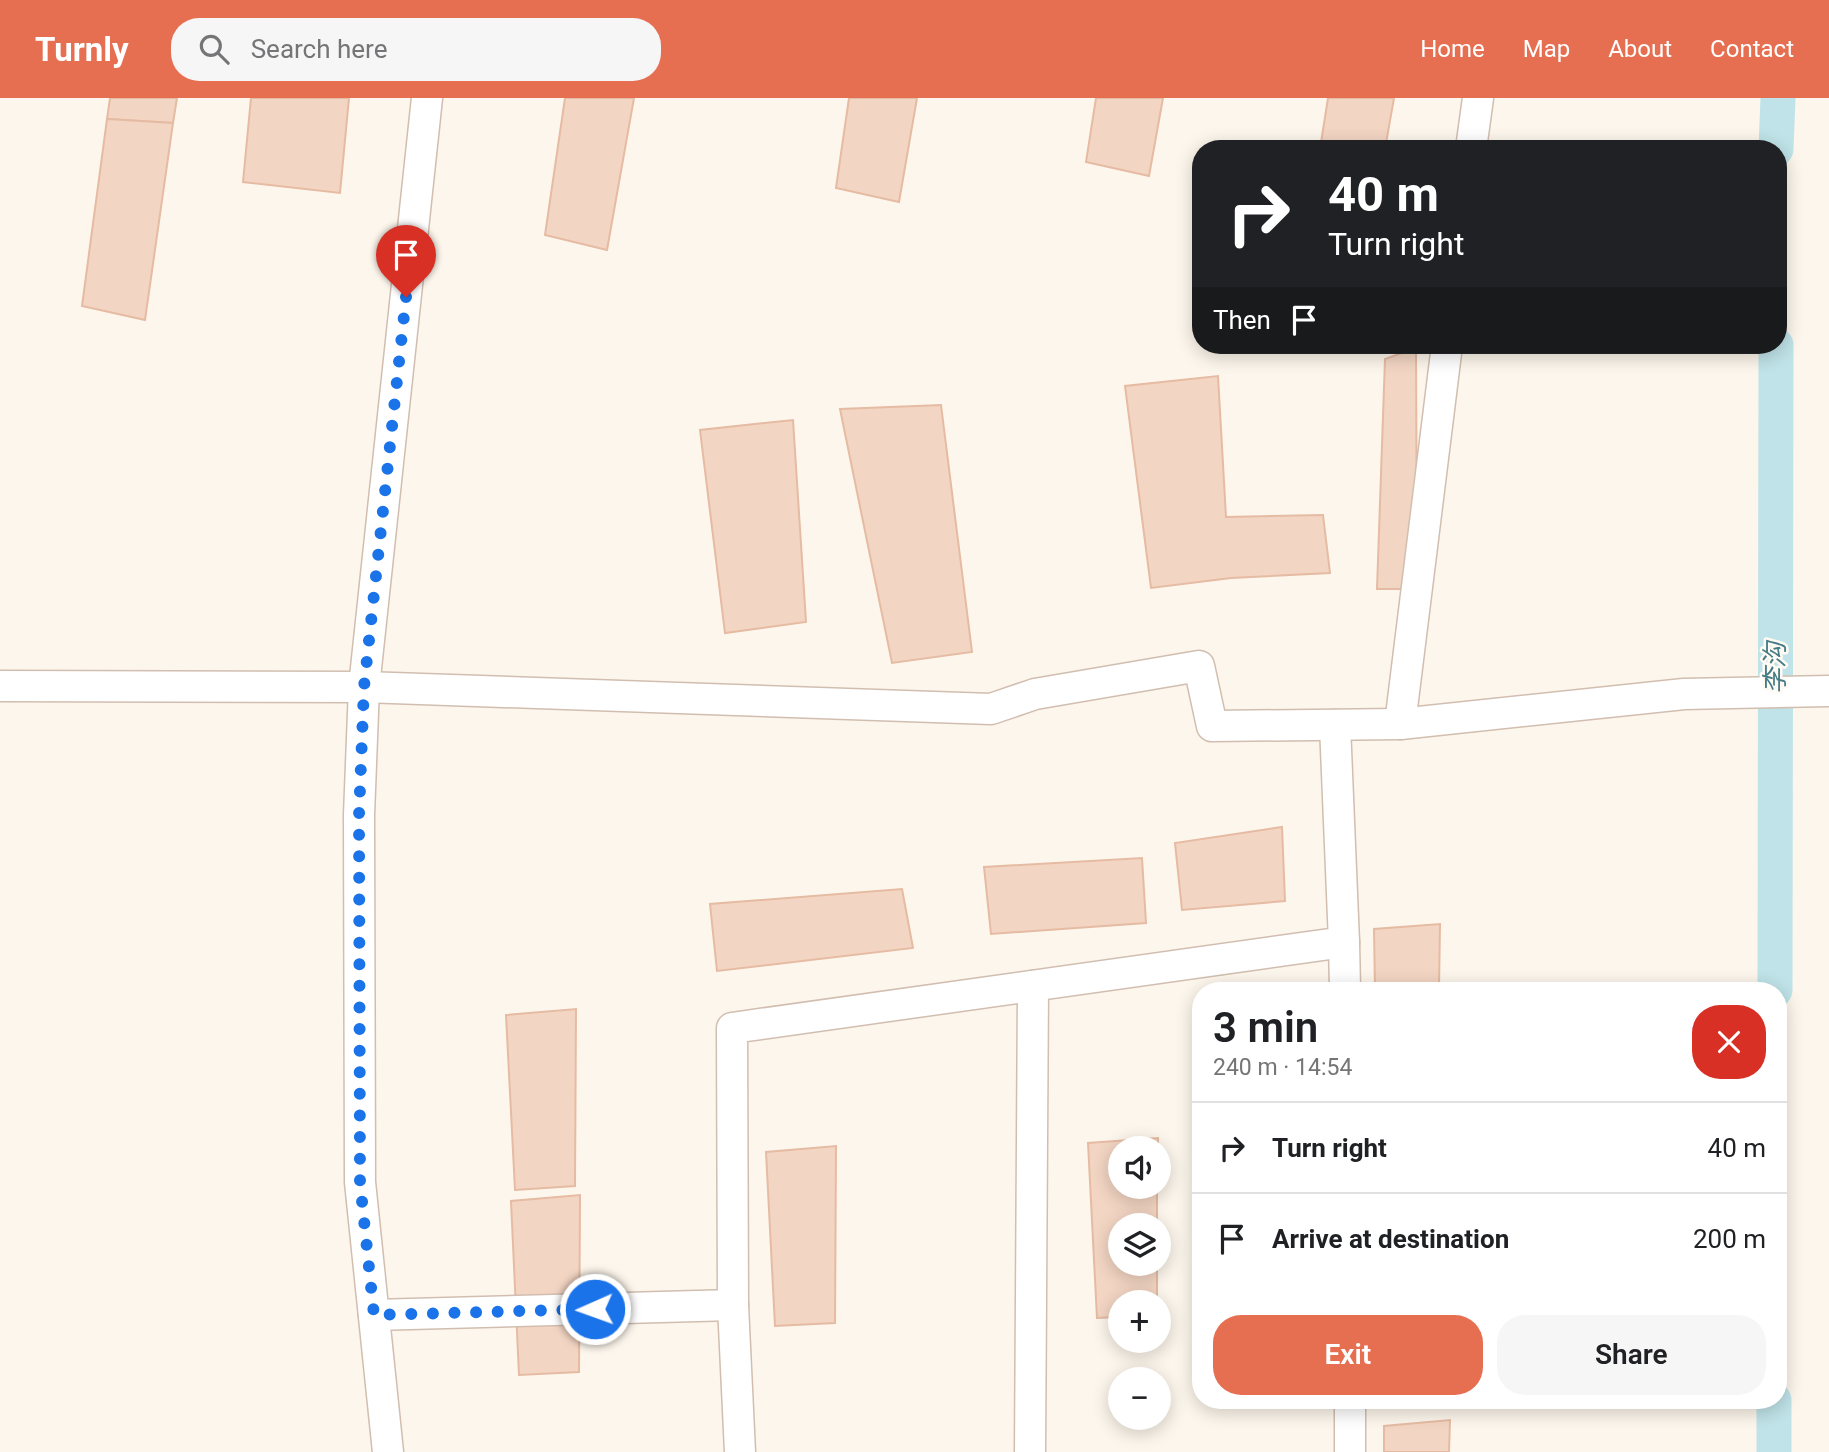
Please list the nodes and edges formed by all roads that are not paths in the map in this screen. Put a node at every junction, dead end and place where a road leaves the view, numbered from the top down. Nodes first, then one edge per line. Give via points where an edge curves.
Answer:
1 (427, 98) edge
2 (1478, 98) edge
3 (1472, 140) edge
4 (1446, 354) edge
5 (0, 686) edge
6 (364, 687) junction
7 (1829, 691) edge
8 (1401, 724) junction
9 (1335, 725) junction
10 (1344, 942) junction
11 (1345, 982) edge
12 (1033, 986) junction
13 (733, 1305) junction
14 (374, 1315) junction
15 (1350, 1409) edge
16 (388, 1452) edge
17 (740, 1452) edge
18 (1030, 1452) edge
19 (1350, 1452) edge

1 - 6 street
2 - 3 street
4 - 8 street
5 - 6 street
6 - 9 street via 991,709 1035,694 1199,666 1212,726
6 - 14 street via 359,815 360,1182
7 - 8 street via 1703,693
8 - 9 street
9 - 10 street
10 - 11 street
10 - 12 street
12 - 13 street via 732,1028
12 - 18 street
13 - 14 street
13 - 17 street
14 - 16 street
15 - 19 street

